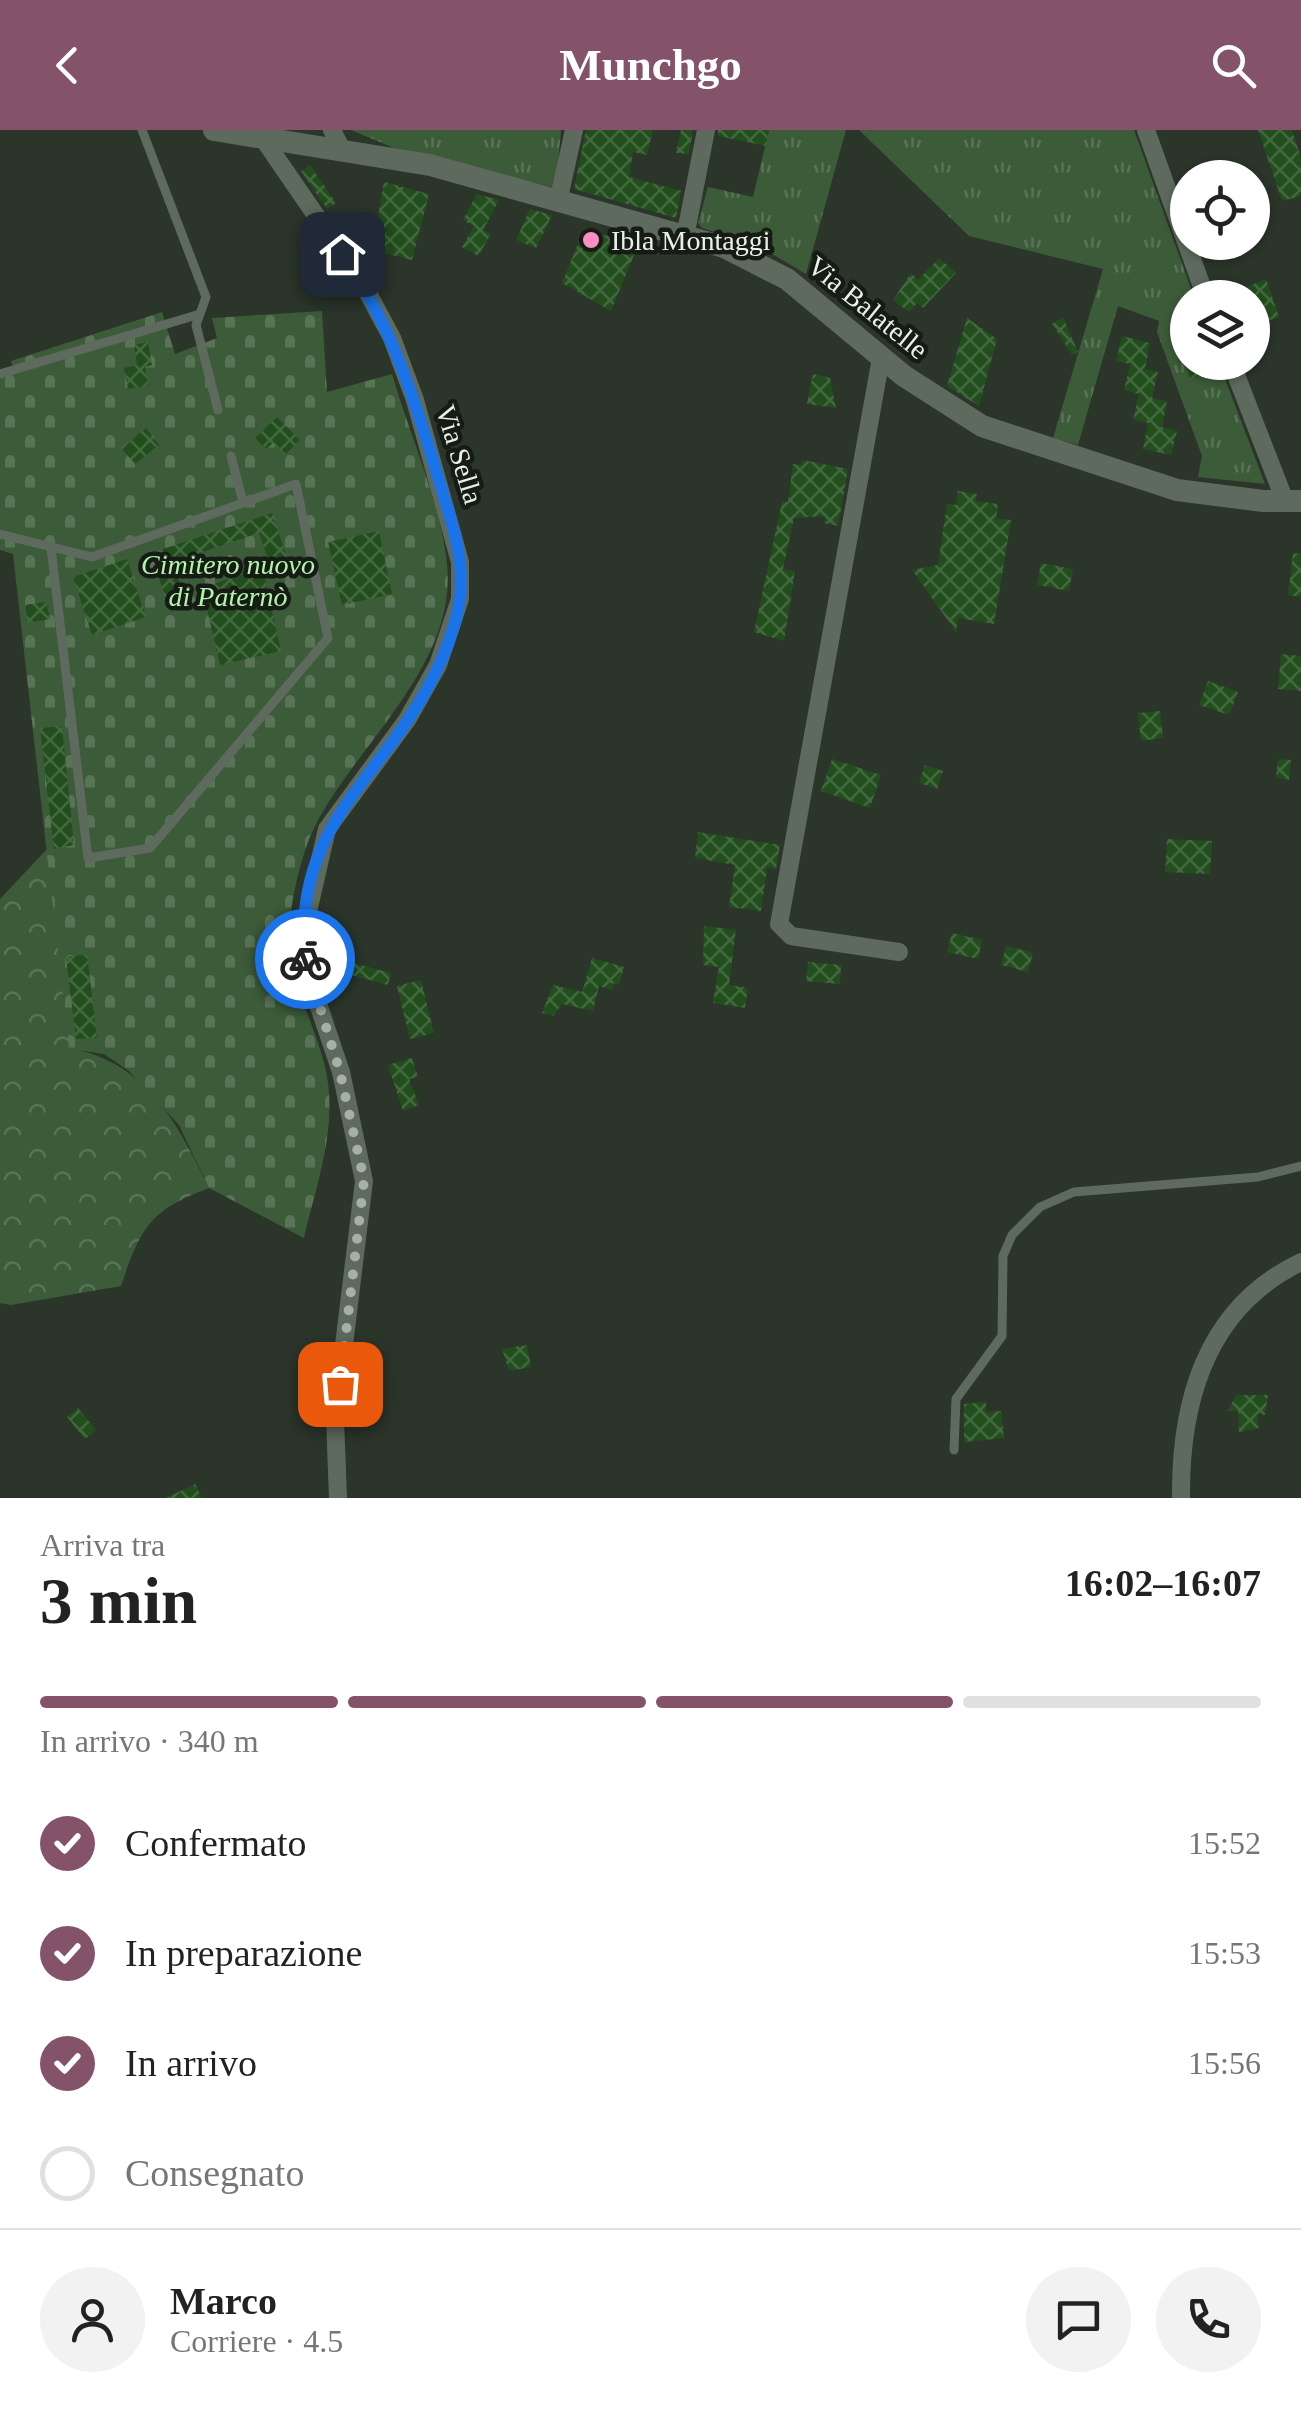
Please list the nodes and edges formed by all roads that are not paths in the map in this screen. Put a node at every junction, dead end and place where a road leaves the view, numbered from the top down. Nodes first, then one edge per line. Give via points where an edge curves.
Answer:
1 (142, 130) edge
2 (214, 130) edge
3 (574, 130) edge
4 (706, 130) edge
5 (1146, 130) edge
6 (301, 136) edge
7 (262, 137) junction
8 (336, 139) edge
9 (558, 202) junction
10 (685, 237) junction
11 (1200, 280) edge
12 (200, 314) junction
13 (881, 358) junction
14 (0, 374) edge
15 (1239, 380) edge
16 (218, 410) dead end
17 (231, 456) dead end
18 (1293, 501) edge
19 (243, 502) junction
20 (0, 534) edge
21 (51, 548) junction
22 (899, 952) dead end
23 (1301, 1166) edge
24 (1301, 1262) edge
25 (954, 1450) dead end
26 (338, 1498) edge
27 (1181, 1498) edge

1 - 12 lane via 203,284
2 - 7 street, Via Balatelle
3 - 9 street
4 - 10 street
5 - 11 street
6 - 7 street, Via Balatelle
6 - 8 street, Via Balatelle
7 - 26 street, Via Sella via 392,338 460,562 460,599 438,665 327,830 306,916 304,956 364,1180 335,1420
8 - 9 street, Via Balatelle
9 - 10 street, Via Balatelle
10 - 13 street, Via Balatelle via 787,279
12 - 14 lane
12 - 16 lane via 196,325
13 - 18 street, Via Balatelle via 982,426 1176,490
13 - 22 street via 779,924 791,936
15 - 18 street
17 - 19 lane
19 - 21 lane via 92,556
19 - 21 lane via 296,484 328,638 150,848 88,858
20 - 21 lane
23 - 25 lane via 1258,1177 1074,1192 1040,1206 1012,1235 1003,1256 1002,1336 956,1399
24 - 27 street via 1253,1292 1226,1319 1208,1351 1185,1426

